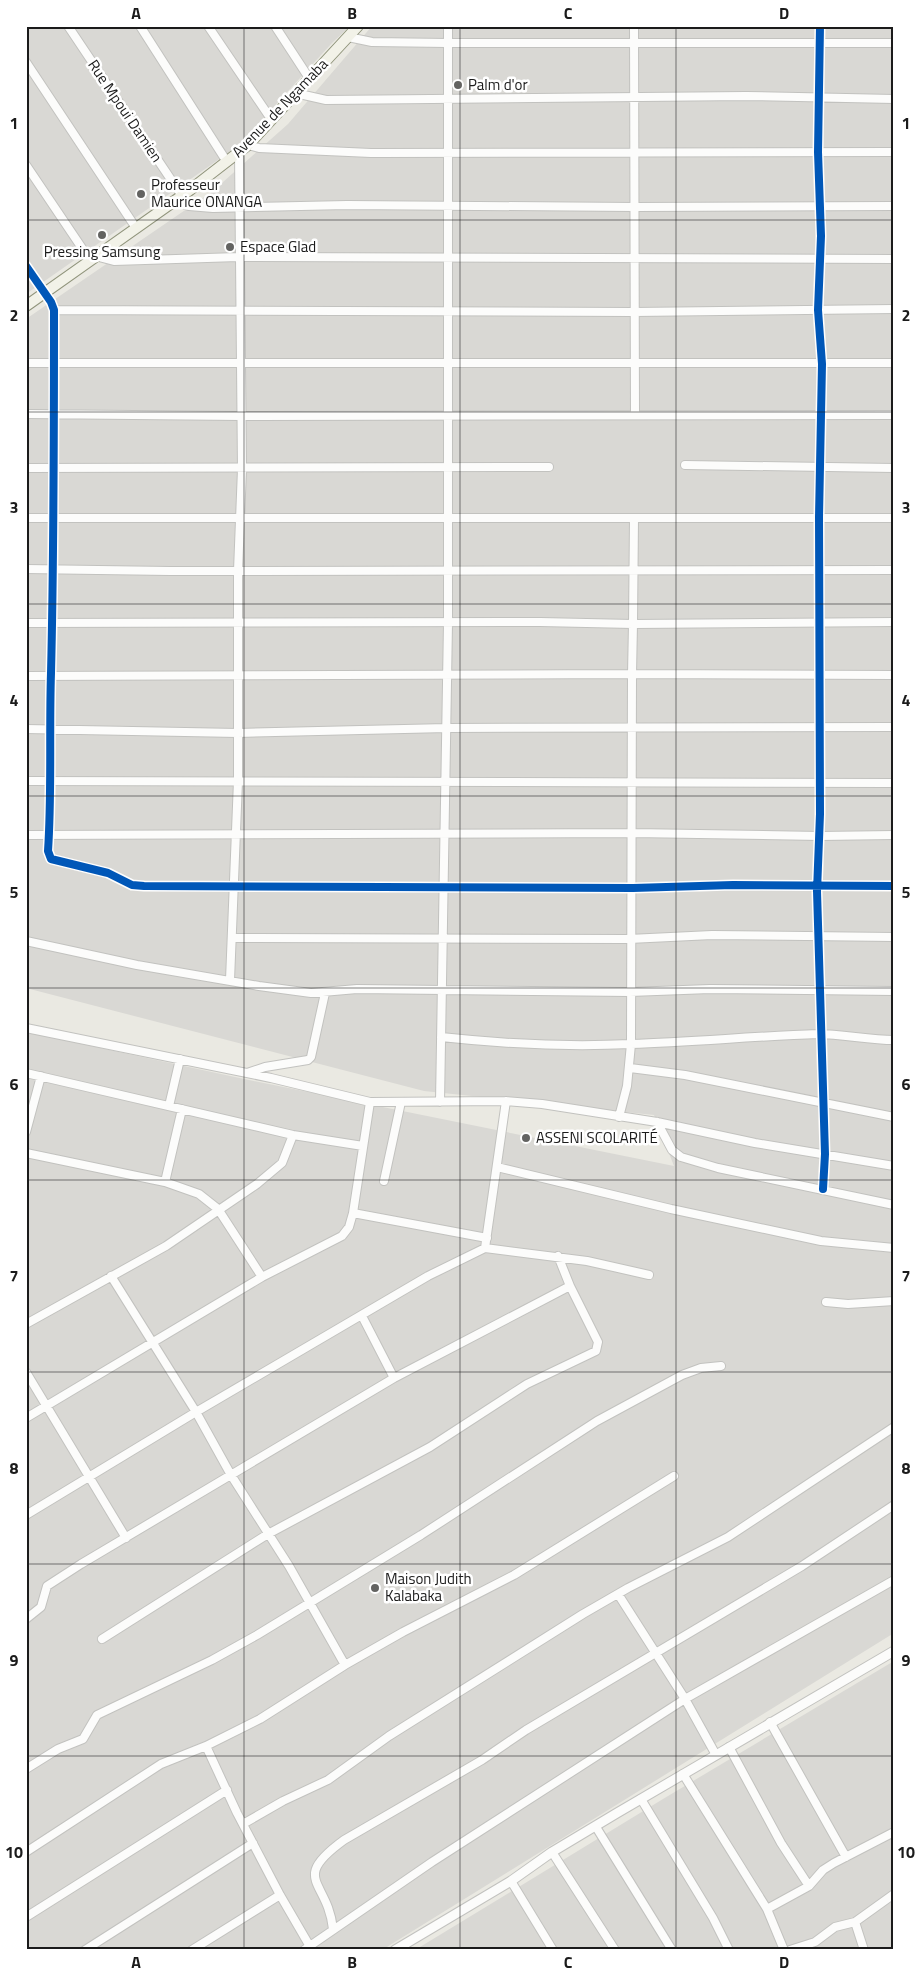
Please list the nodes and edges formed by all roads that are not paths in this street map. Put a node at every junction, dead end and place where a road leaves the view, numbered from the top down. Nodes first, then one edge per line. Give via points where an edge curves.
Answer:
1 (68, 26) edge
2 (140, 26) edge
3 (208, 26) edge
4 (276, 26) edge
5 (448, 26) edge
6 (634, 26) edge
7 (820, 26) edge
8 (352, 30) edge
9 (820, 42) junction
10 (894, 42) edge
11 (448, 43) junction
12 (634, 43) junction
13 (26, 62) edge
14 (309, 78) junction
15 (295, 92) junction
16 (636, 97) junction
17 (820, 97) junction
18 (448, 98) junction
19 (894, 99) edge
20 (271, 120) junction
21 (248, 145) junction
22 (818, 152) junction
23 (894, 152) edge
24 (239, 153) junction
25 (447, 153) junction
26 (636, 154) junction
27 (228, 162) junction
28 (26, 165) edge
29 (179, 198) junction
30 (239, 206) junction
31 (448, 206) junction
32 (821, 206) junction
33 (894, 206) edge
34 (635, 207) junction
35 (136, 228) junction
36 (238, 257) junction
37 (449, 257) junction
38 (92, 258) junction
39 (635, 258) junction
40 (894, 259) edge
41 (820, 260) junction
42 (26, 266) edge
43 (44, 293) junction
44 (26, 306) edge
45 (894, 309) edge
46 (54, 310) junction
47 (239, 310) junction
48 (818, 310) junction
49 (449, 312) junction
50 (634, 312) junction
51 (239, 362) junction
52 (449, 362) junction
53 (26, 363) edge
54 (54, 363) junction
55 (894, 363) edge
56 (635, 364) junction
57 (822, 364) junction
58 (26, 414) edge
59 (53, 414) junction
60 (448, 415) junction
61 (634, 415) junction
62 (822, 415) junction
63 (894, 415) edge
64 (240, 416) junction
65 (685, 465) dead end
66 (447, 466) junction
67 (548, 467) dead end
68 (821, 467) junction
69 (26, 468) edge
70 (53, 468) junction
71 (894, 468) edge
72 (242, 469) junction
73 (26, 518) edge
74 (54, 518) junction
75 (239, 518) junction
76 (448, 518) junction
77 (634, 518) junction
78 (819, 518) junction
79 (894, 518) edge
80 (54, 568) junction
81 (26, 569) edge
82 (238, 570) junction
83 (448, 570) junction
84 (819, 570) junction
85 (894, 570) edge
86 (632, 571) junction
87 (53, 622) junction
88 (239, 622) junction
89 (894, 622) edge
90 (26, 623) edge
91 (448, 623) junction
92 (820, 623) junction
93 (633, 624) junction
94 (448, 674) junction
95 (632, 674) junction
96 (820, 674) junction
97 (51, 675) junction
98 (894, 675) edge
99 (26, 676) edge
100 (239, 676) junction
101 (820, 727) junction
102 (894, 727) edge
103 (447, 728) junction
104 (26, 729) edge
105 (51, 729) junction
106 (632, 729) junction
107 (238, 732) junction
108 (26, 781) edge
109 (51, 781) junction
110 (238, 781) junction
111 (632, 782) junction
112 (820, 783) junction
113 (894, 783) edge
114 (446, 784) junction
115 (633, 833) junction
116 (237, 834) junction
117 (26, 835) edge
118 (49, 835) junction
119 (444, 835) junction
120 (894, 835) edge
121 (820, 836) junction
122 (818, 885) junction
123 (234, 886) junction
124 (444, 886) junction
125 (894, 886) edge
126 (632, 888) junction
127 (818, 936) junction
128 (894, 937) edge
129 (233, 938) junction
130 (444, 939) junction
131 (629, 939) junction
132 (26, 940) edge
133 (230, 980) junction
134 (443, 989) junction
135 (819, 990) junction
136 (894, 991) edge
137 (630, 992) junction
138 (325, 993) junction
139 (26, 1028) edge
140 (820, 1034) junction
141 (441, 1037) junction
142 (894, 1040) edge
143 (630, 1044) junction
144 (180, 1059) junction
145 (630, 1068) junction
146 (26, 1073) edge
147 (248, 1073) junction
148 (41, 1076) junction
149 (506, 1101) junction
150 (370, 1102) junction
151 (401, 1102) junction
152 (440, 1102) junction
153 (823, 1103) junction
154 (169, 1106) junction
155 (182, 1109) junction
156 (619, 1117) junction
157 (894, 1117) edge
158 (657, 1122) junction
159 (26, 1132) edge
160 (293, 1135) junction
161 (363, 1146) junction
162 (26, 1153) edge
163 (825, 1154) junction
164 (894, 1166) edge
165 (497, 1167) junction
166 (384, 1181) dead end
167 (165, 1182) junction
168 (823, 1189) junction
169 (894, 1205) edge
170 (218, 1209) junction
171 (353, 1214) junction
172 (487, 1238) junction
173 (485, 1248) junction
174 (894, 1248) edge
175 (558, 1256) junction
176 (649, 1275) dead end
177 (110, 1276) junction
178 (262, 1277) junction
179 (570, 1286) junction
180 (894, 1301) edge
181 (826, 1302) dead end
182 (362, 1316) junction
183 (26, 1324) edge
184 (152, 1341) junction
185 (721, 1366) dead end
186 (26, 1372) edge
187 (394, 1378) junction
188 (46, 1406) junction
189 (196, 1412) junction
190 (26, 1418) edge
191 (894, 1427) edge
192 (232, 1475) junction
193 (674, 1476) dead end
194 (88, 1478) junction
195 (894, 1505) edge
196 (26, 1515) edge
197 (268, 1534) junction
198 (126, 1538) junction
199 (894, 1580) edge
200 (618, 1594) junction
201 (310, 1603) junction
202 (26, 1618) edge
203 (102, 1639) dead end
204 (894, 1651) edge
205 (656, 1653) junction
206 (345, 1665) junction
207 (685, 1699) junction
208 (770, 1722) junction
209 (206, 1746) junction
210 (729, 1747) junction
211 (716, 1755) junction
212 (26, 1769) edge
213 (683, 1774) junction
214 (227, 1790) junction
215 (641, 1799) junction
216 (243, 1824) junction
217 (596, 1827) junction
218 (894, 1832) edge
219 (253, 1843) junction
220 (26, 1852) edge
221 (552, 1852) junction
222 (846, 1857) junction
223 (511, 1881) junction
224 (808, 1886) junction
225 (894, 1894) edge
226 (280, 1895) junction
227 (767, 1909) junction
228 (26, 1916) edge
229 (855, 1922) junction
230 (333, 1930) junction
231 (312, 1948) edge
232 (85, 1950) edge
233 (192, 1950) edge
234 (304, 1950) edge
235 (395, 1950) edge
236 (553, 1950) edge
237 (615, 1950) edge
238 (672, 1950) edge
239 (729, 1950) edge
240 (784, 1950) edge
241 (790, 1950) edge
242 (864, 1950) edge

1 - 29 street, Rue Mpoui Damien
2 - 27 street
3 - 20 street
4 - 14 street
5 - 11 street
6 - 12 street
7 - 9 street
8 - 11 street via 372,42
8 - 14 main road, Avenue de Ngamaba
9 - 10 street
9 - 12 street
9 - 17 street
11 - 12 street
11 - 18 street
12 - 16 street
13 - 35 street
14 - 15 main road, Avenue de Ngamaba
15 - 18 street via 326,100
15 - 20 main road, Avenue de Ngamaba
16 - 17 street
16 - 18 street
16 - 26 street
17 - 19 street
17 - 22 street
18 - 25 street
20 - 21 main road, Avenue de Ngamaba
21 - 24 main road, Avenue de Ngamaba
21 - 25 street via 372,153
22 - 23 street
22 - 26 street
22 - 32 street
24 - 27 main road, Avenue de Ngamaba
24 - 30 street
25 - 26 street
25 - 31 street
26 - 34 street
27 - 29 main road, Avenue de Ngamaba
28 - 38 street
29 - 30 street via 200,207
29 - 35 main road, Avenue de Ngamaba
30 - 31 street
30 - 36 street
31 - 34 street
31 - 37 street
32 - 33 street
32 - 34 street
32 - 41 street
34 - 39 street
35 - 38 main road, Avenue de Ngamaba
36 - 37 street
36 - 38 street via 114,261
36 - 47 street
37 - 39 street
37 - 49 street
38 - 43 main road, Avenue de Ngamaba
39 - 41 street
39 - 50 street
40 - 41 street
41 - 48 street
42 - 43 street
43 - 44 main road, Avenue de Ngamaba
43 - 46 street
45 - 48 street
46 - 47 street
46 - 54 street
47 - 49 street
47 - 51 street
48 - 50 street
48 - 57 street
49 - 50 street
49 - 52 street
50 - 56 street
51 - 52 street
51 - 54 street
51 - 64 street
52 - 56 street
52 - 60 street
53 - 54 street
54 - 59 street
55 - 57 street
56 - 57 street
56 - 61 street
57 - 62 street
58 - 59 street
59 - 64 street
59 - 70 street
60 - 61 street
60 - 64 street
60 - 66 street
61 - 62 street
62 - 63 street
62 - 68 street
64 - 72 street
65 - 68 street
66 - 67 street
66 - 72 street
66 - 76 street
68 - 71 street
68 - 78 street
69 - 70 street
70 - 72 street
70 - 74 street
72 - 75 street
73 - 74 street
74 - 75 street
74 - 80 street
75 - 76 street
75 - 82 street
76 - 77 street
76 - 83 street
77 - 78 street
77 - 86 street
78 - 79 street
78 - 84 street
80 - 81 street
80 - 82 street
80 - 87 street
82 - 83 street
82 - 88 street
83 - 86 street
83 - 91 street
84 - 85 street
84 - 86 street
84 - 92 street
86 - 93 street
87 - 88 street
87 - 90 street
87 - 97 street
88 - 91 street
88 - 100 street
89 - 92 street
91 - 93 street
91 - 94 street
92 - 93 street
92 - 96 street
93 - 95 street
94 - 95 street
94 - 100 street
94 - 103 street
95 - 96 street
95 - 106 street
96 - 98 street
96 - 101 street
97 - 99 street
97 - 100 street
97 - 105 street
100 - 107 street
101 - 102 street
101 - 106 street
101 - 112 street
103 - 106 street
103 - 107 street
103 - 114 street
104 - 105 street
105 - 107 street
105 - 109 street
106 - 111 street
107 - 110 street
108 - 109 street
109 - 110 street
109 - 118 street
110 - 114 street
110 - 116 street
111 - 112 street
111 - 114 street
111 - 115 street
112 - 113 street
112 - 121 street
114 - 119 street
115 - 119 street
115 - 121 street
115 - 126 street
116 - 118 street
116 - 119 street
116 - 123 street
117 - 118 street
118 - 123 street via 51,859 108,873 132,885
119 - 124 street
120 - 121 street
121 - 122 street
122 - 125 street
122 - 126 street
122 - 127 street
123 - 124 street
123 - 129 street
124 - 126 street
124 - 130 street
126 - 131 street
127 - 128 street
127 - 131 street via 712,935
127 - 135 street
129 - 130 street
129 - 133 street
130 - 131 street
130 - 134 street
131 - 137 street
132 - 133 street via 137,965
133 - 138 street via 285,991
134 - 137 street
134 - 138 street via 356,989
134 - 141 street
135 - 136 street
135 - 137 street
135 - 140 street
137 - 143 street
138 - 147 street via 312,1057
139 - 144 street
140 - 142 street
140 - 143 street
140 - 153 street
141 - 143 street via 509,1044
141 - 152 street
143 - 145 street
144 - 147 street
144 - 154 street
145 - 153 street via 685,1075
145 - 156 street
146 - 148 street
147 - 150 street
148 - 154 street
148 - 159 street
149 - 152 street
149 - 156 street
149 - 165 street
150 - 151 street
150 - 161 street
151 - 152 street
151 - 166 street
153 - 157 street
153 - 163 street
154 - 155 street
155 - 160 street
155 - 167 street
156 - 158 street
158 - 163 street
158 - 168 street via 672,1150 681,1157 718,1168
160 - 161 street
160 - 170 street via 276,1170
161 - 171 street
162 - 167 street
163 - 164 street
163 - 168 street
165 - 172 street
165 - 174 street via 821,1242
167 - 170 street via 199,1194
168 - 169 street
170 - 177 street via 166,1246
170 - 178 street
171 - 172 street
171 - 178 street via 342,1236
172 - 173 street
173 - 175 street
173 - 182 street via 428,1276
175 - 176 street
175 - 179 street
177 - 183 street
177 - 184 street
178 - 184 street
179 - 187 street
179 - 197 street via 598,1342 596,1351 527,1384 430,1447
180 - 181 street
182 - 187 street
182 - 189 street
184 - 188 street
184 - 189 street
185 - 201 street via 701,1368 682,1375 597,1421
186 - 188 street
187 - 192 street
188 - 190 street
188 - 194 street
189 - 192 street
189 - 194 street
191 - 200 street via 728,1537
192 - 197 street
192 - 198 street
193 - 206 street via 514,1575
194 - 196 street
194 - 198 street
195 - 205 street via 802,1566
197 - 201 street
197 - 203 street
198 - 202 street via 47,1586 41,1607
199 - 207 street
200 - 205 street
200 - 216 street via 389,1736 328,1780
201 - 206 street
201 - 212 street via 212,1660 97,1715 82,1739 58,1749
204 - 208 street
205 - 207 street
205 - 230 street via 328,1851 314,1869 332,1916
206 - 209 street via 260,1719
207 - 211 street
207 - 230 street via 432,1862
208 - 210 street
208 - 222 street
209 - 214 street
209 - 220 street via 161,1764
210 - 211 street
210 - 224 street
211 - 213 street
213 - 215 street
213 - 227 street
214 - 216 street
214 - 228 street
215 - 217 street
215 - 239 street
216 - 219 street
217 - 221 street
217 - 238 street
218 - 222 street
219 - 226 street
219 - 232 street
221 - 223 street
221 - 237 street
222 - 224 street via 823,1870
223 - 235 street
223 - 236 street
224 - 227 street
225 - 229 street
226 - 231 street
226 - 233 street
227 - 240 street
229 - 241 street via 835,1927 815,1942
229 - 242 street
230 - 231 street
231 - 234 street

